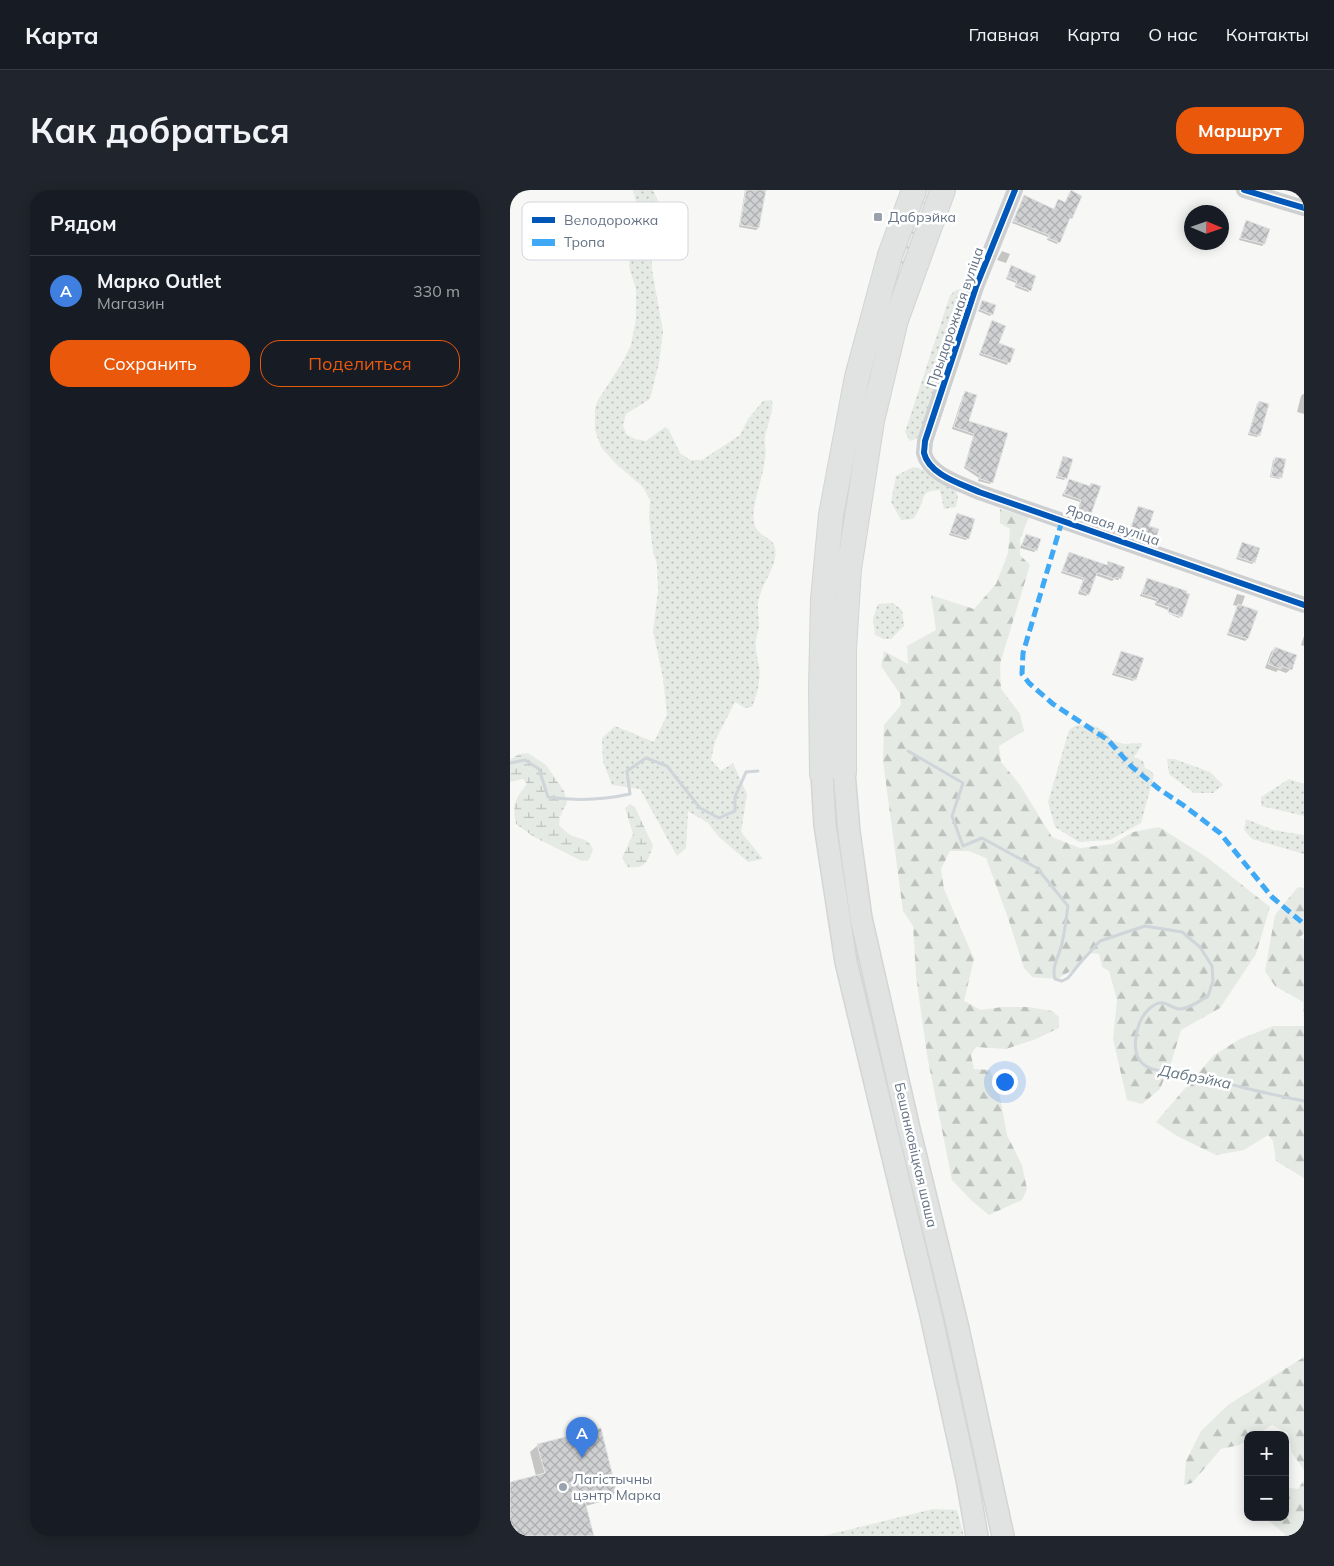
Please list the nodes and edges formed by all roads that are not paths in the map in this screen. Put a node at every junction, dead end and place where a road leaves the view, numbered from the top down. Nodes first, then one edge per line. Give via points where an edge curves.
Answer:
1 (914, 190) edge
2 (943, 190) edge
3 (1015, 190) edge
4 (1244, 190) edge
5 (1304, 208) edge
6 (924, 453) joint
7 (1304, 605) edge
8 (833, 773) junction
9 (990, 1473) junction
10 (967, 1479) junction
11 (977, 1536) edge
12 (1003, 1536) edge

1 - 8 highway via 890,255 857,377 831,515 823,599 821,688
2 - 8 highway via 896,320 872,421 849,569
3 - 6 street, Прыдарожная вуліца via 976,287 925,441
4 - 5 street
6 - 7 street, Яравая вуліца via 942,476 979,492
8 - 9 main road, Бешанковіцкая шаша via 849,832 862,918 908,1128
8 - 10 main road, Бешанковіцкая шаша via 825,825 846,962
9 - 10 street
9 - 12 main road, Бешанковіцкая шаша
10 - 11 main road, Бешанковіцкая шаша

